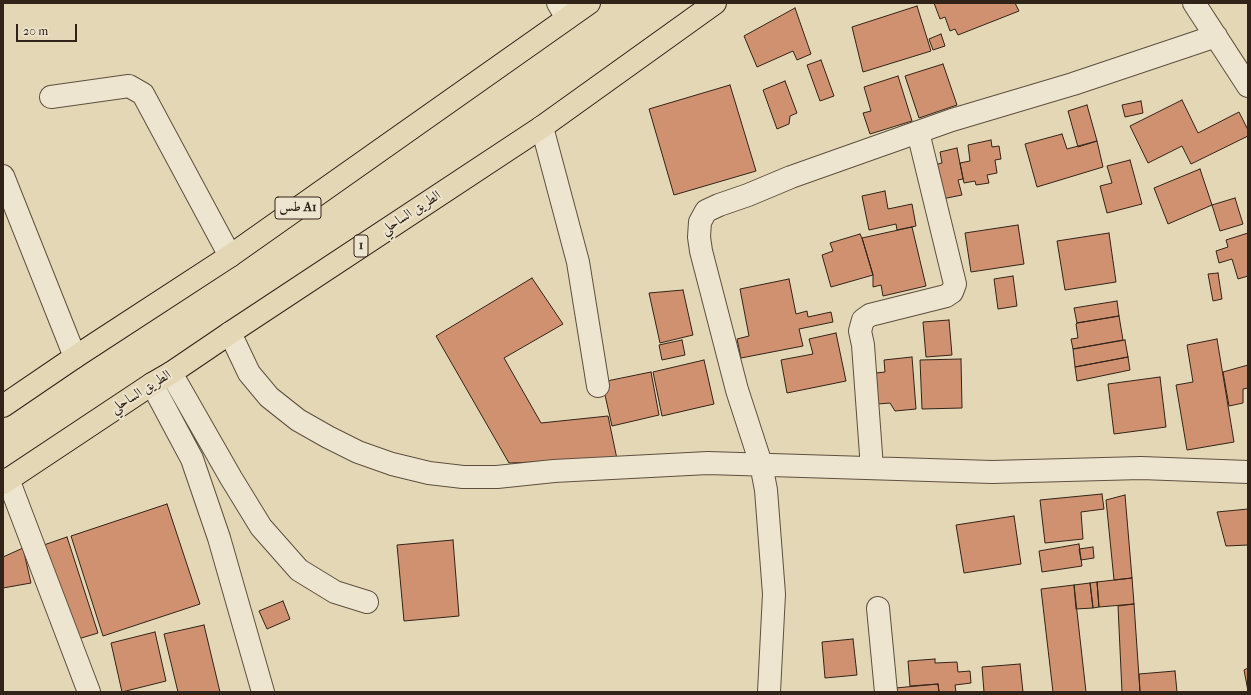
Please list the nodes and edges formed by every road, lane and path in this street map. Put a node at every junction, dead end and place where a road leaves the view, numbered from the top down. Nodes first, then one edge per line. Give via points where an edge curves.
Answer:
1 (589, 3) edge
2 (715, 3) edge
3 (1194, 3) edge
4 (563, 10) edge
5 (1216, 36) junction
6 (1248, 86) edge
7 (51, 97) dead end
8 (542, 127) junction
9 (918, 132) junction
10 (3, 176) edge
11 (230, 256) junction
12 (230, 333) junction
13 (74, 357) junction
14 (172, 373) junction
15 (152, 384) junction
16 (598, 386) dead end
17 (3, 406) edge
18 (761, 464) junction
19 (872, 468) junction
20 (1248, 472) edge
21 (6, 481) edge
22 (367, 602) dead end
23 (878, 608) dead end
24 (89, 692) edge
25 (263, 692) edge
26 (769, 692) edge
27 (886, 692) edge

1 - 4 highway, طس A1
2 - 8 highway, الطريق الساحلي / 1
3 - 5 street
4 - 11 highway, طس A1
5 - 6 street
5 - 9 street
7 - 11 street via 129,86 143,94
8 - 12 highway, الطريق الساحلي / 1
8 - 16 street via 578,262
9 - 18 street via 719,205 706,211 700,222 701,251 737,390
9 - 19 street via 956,284 952,292 946,296 870,315 864,320 860,331
10 - 13 street
11 - 13 highway, طس A1
12 - 14 highway, الطريق الساحلي / 1
12 - 18 street via 249,373 269,397 298,420 328,437 358,452 392,464 429,473 463,477 708,462
13 - 17 highway, طس A1
14 - 15 highway, الطريق الساحلي / 1
14 - 22 street via 261,527 300,570 335,592
15 - 21 highway, الطريق الساحلي / 1
15 - 25 street via 192,459 219,538
18 - 19 street
18 - 26 street via 766,490 774,594
19 - 20 street via 992,472 1141,468
21 - 24 street
23 - 27 street

